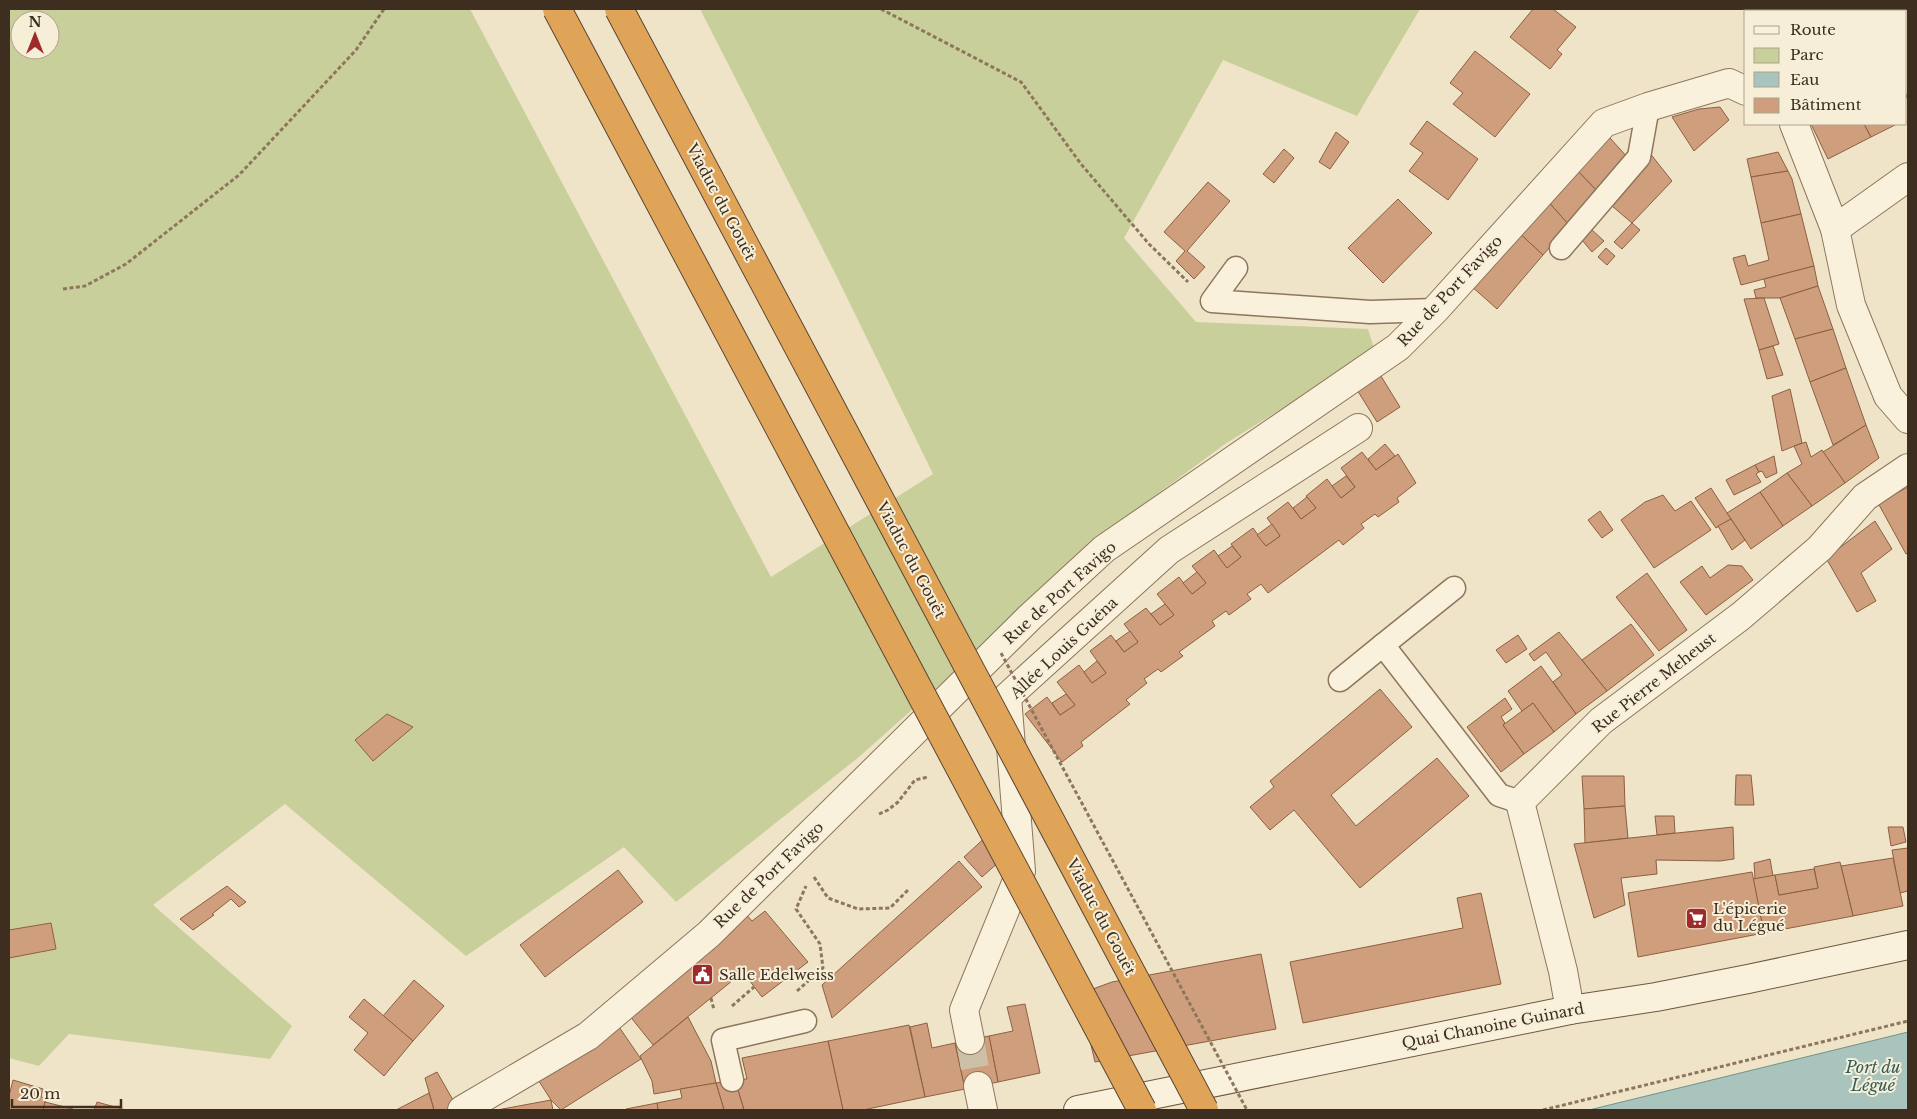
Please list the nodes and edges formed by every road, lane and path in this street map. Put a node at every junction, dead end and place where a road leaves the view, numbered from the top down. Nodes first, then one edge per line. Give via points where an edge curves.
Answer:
1 (384, 9) edge
2 (557, 9) edge
3 (619, 9) edge
4 (881, 9) edge
5 (1737, 87) edge
6 (1648, 107) junction
7 (1794, 125) edge
8 (1908, 177) edge
9 (1835, 229) junction
10 (1561, 248) dead end
11 (1236, 268) dead end
12 (63, 289) dead end
13 (1212, 301) junction
14 (1435, 310) junction
15 (1908, 419) edge
16 (1358, 428) dead end
17 (1908, 468) edge
18 (1454, 588) dead end
19 (1382, 645) junction
20 (1340, 680) dead end
21 (934, 775) dead end
22 (1520, 802) junction
23 (872, 817) dead end
24 (908, 890) dead end
25 (1908, 945) edge
26 (823, 968) dead end
27 (754, 987) dead end
28 (732, 1006) dead end
29 (1570, 1010) junction
30 (805, 1021) dead end
31 (1908, 1021) edge
32 (970, 1040) tunnel mouth
33 (732, 1080) dead end
34 (462, 1110) edge
35 (1078, 1110) edge
36 (1142, 1110) edge
37 (1204, 1110) edge
38 (1543, 1110) edge

1 - 12 path via 356,50 239,175 126,264 85,286
2 - 36 highway, bridge
3 - 37 highway, Viaduc du Gouët, bridge
4 - 13 path via 1021,82 1080,164 1149,244
5 - 6 street, Rue de Port Favigo
6 - 10 lane via 1639,157
6 - 14 street, Rue de Port Favigo via 1604,123
7 - 9 street
8 - 9 street
9 - 15 street via 1851,305 1888,396
11 - 13 lane
13 - 14 lane via 1370,312
14 - 34 street, Rue de Port Favigo via 1398,347 1104,550 1030,617 709,934 588,1036
16 - 32 street, Allée Louis Guéna via 1169,550 1007,697 1021,871 964,1010
17 - 22 street, Rue Pierre Meheust via 1865,497 1820,548 1741,616 1601,721
18 - 19 lane
19 - 20 lane
19 - 22 lane via 1499,795
21 - 23 path via 915,780 888,810
22 - 29 street via 1564,971
24 - 26 path via 890,908 858,909 828,898 812,874 796,909 820,944
25 - 29 street, Quai Chanoine Guinard via 1656,998
27 - 28 path
29 - 35 street, Quai Chanoine Guinard
30 - 33 lane via 723,1040
31 - 38 path

